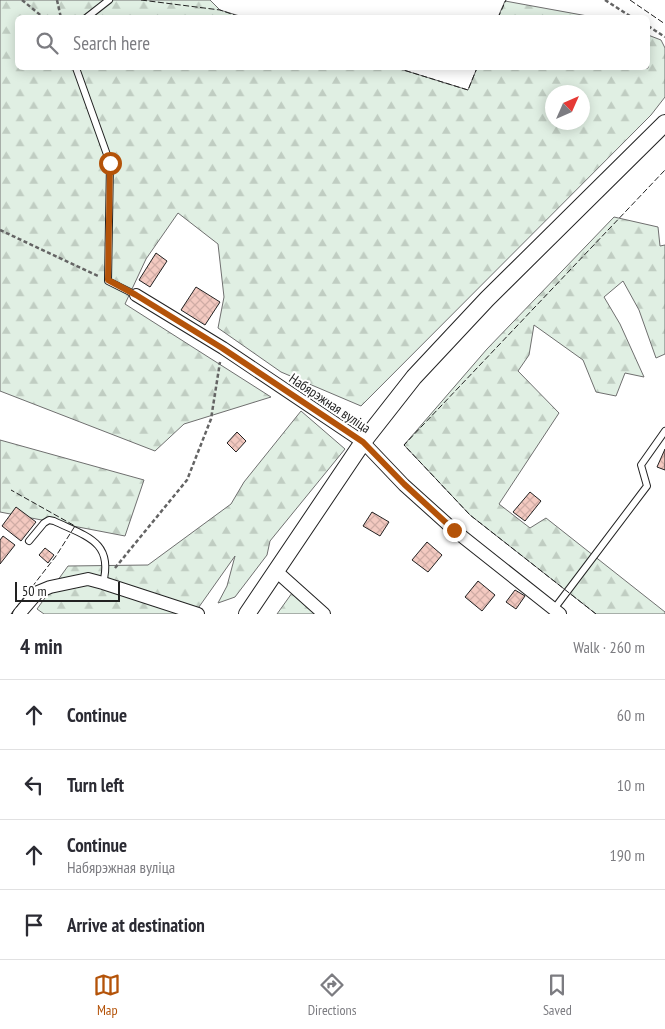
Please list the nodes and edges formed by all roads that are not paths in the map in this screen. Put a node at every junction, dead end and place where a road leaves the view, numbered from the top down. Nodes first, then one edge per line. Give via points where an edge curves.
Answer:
1 (109, 0) edge
2 (90, 15) edge
3 (77, 70) edge
4 (665, 123) edge
5 (136, 295) joint
6 (665, 431) edge
7 (363, 442) junction
8 (29, 541) dead end
9 (276, 571) junction
10 (104, 583) junction
11 (557, 612) edge
12 (19, 614) edge
13 (198, 614) edge
14 (247, 614) edge
15 (324, 614) edge

1 - 2 lane
3 - 5 lane via 110,163 108,280
4 - 7 street via 486,299 414,378
5 - 7 street, Набярэжная вуліца
6 - 11 lane via 641,465 647,486
7 - 9 street
7 - 11 street, Набярэжная вуліца via 454,530
8 - 10 lane via 48,520 91,540 99,546 107,562
9 - 14 street
9 - 15 street
10 - 12 street via 72,581 50,587 38,592
10 - 13 street

